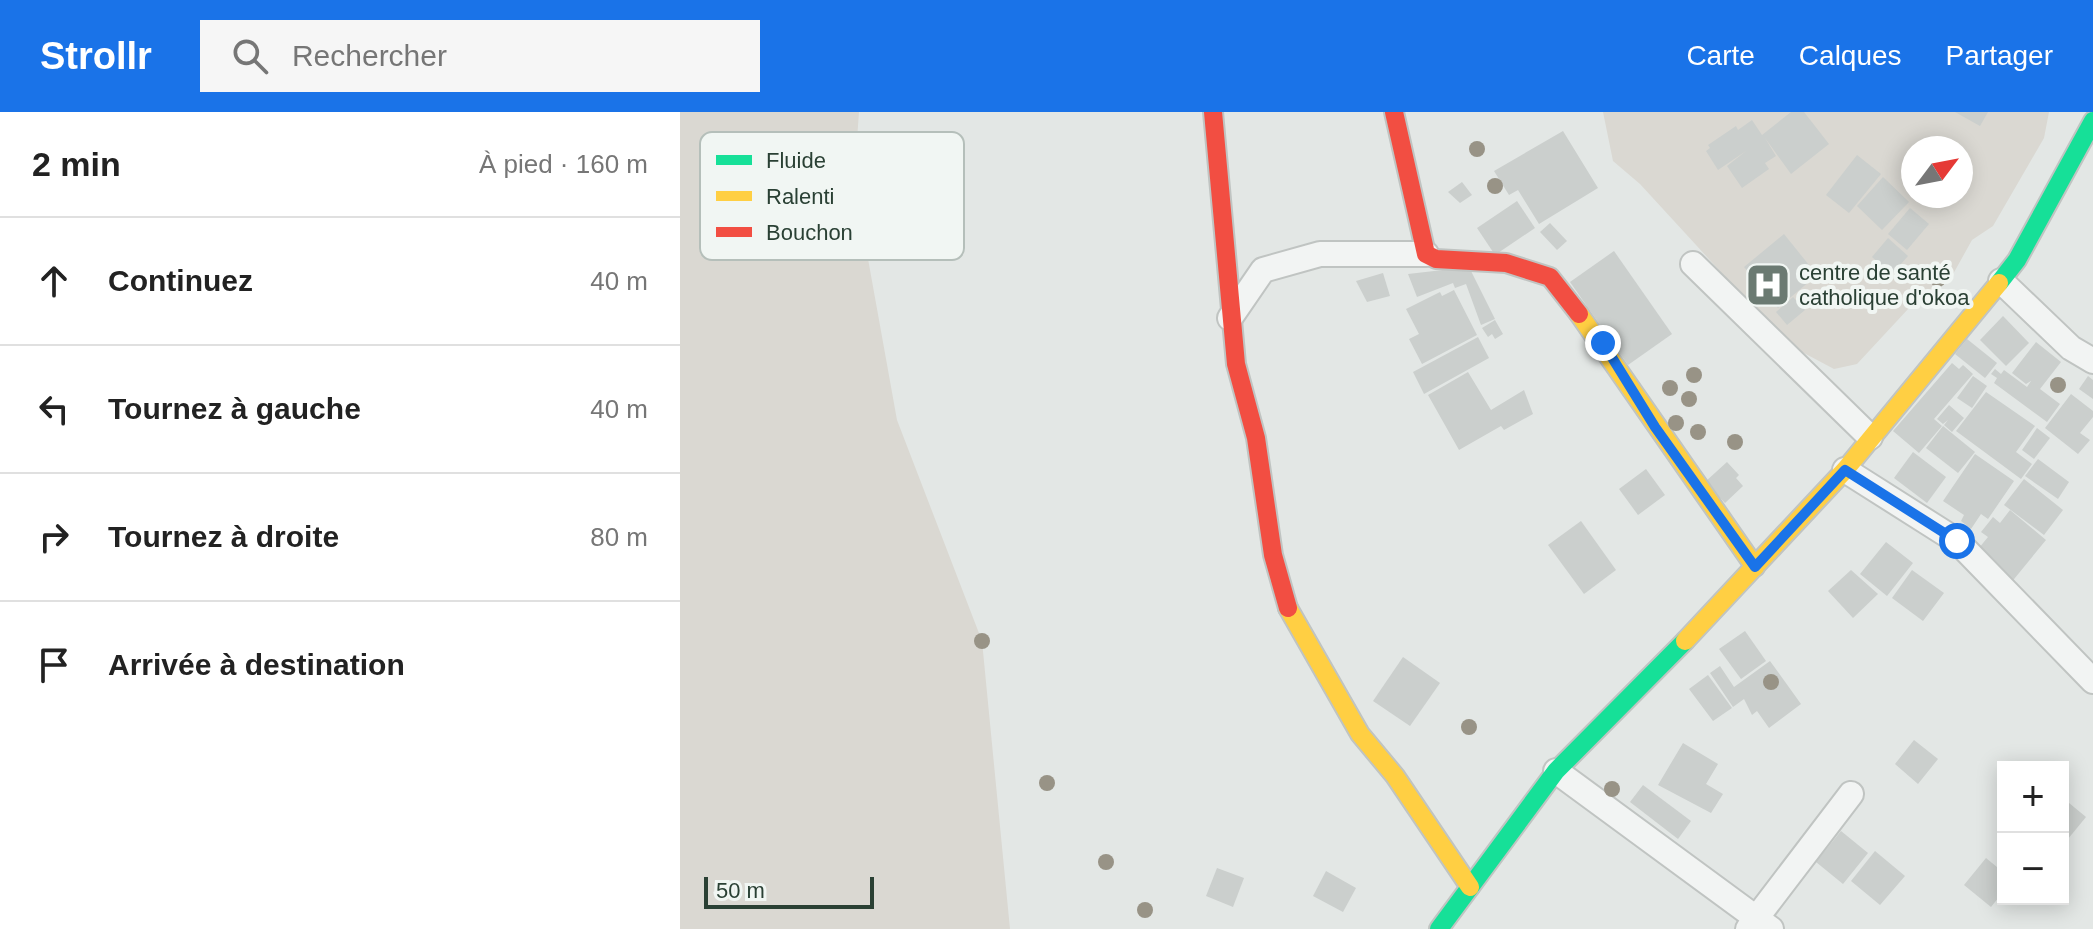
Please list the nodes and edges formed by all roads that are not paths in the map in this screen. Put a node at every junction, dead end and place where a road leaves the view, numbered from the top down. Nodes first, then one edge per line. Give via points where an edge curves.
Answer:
1 (1213, 112) edge
2 (1394, 112) edge
3 (2093, 121) edge
4 (1426, 254) junction
5 (1693, 264) dead end
6 (2001, 281) junction
7 (1230, 318) junction
8 (2093, 361) edge
9 (1870, 437) junction
10 (1845, 470) junction
11 (1755, 567) junction
12 (2093, 681) edge
13 (1556, 771) junction
14 (1851, 794) dead end
15 (1470, 887) junction
16 (1758, 925) edge
17 (1439, 929) edge

1 - 7 street
2 - 4 street
3 - 6 street
4 - 7 street via 1320,254 1263,270
4 - 11 street via 1506,263 1550,277 1603,343 1655,427
5 - 9 street
6 - 8 street via 2071,348
6 - 9 street
7 - 15 street via 1287,606 1360,734
9 - 10 street
10 - 11 street
10 - 12 street via 1957,541
11 - 13 street
13 - 15 street
13 - 16 street
14 - 16 street
15 - 17 street

